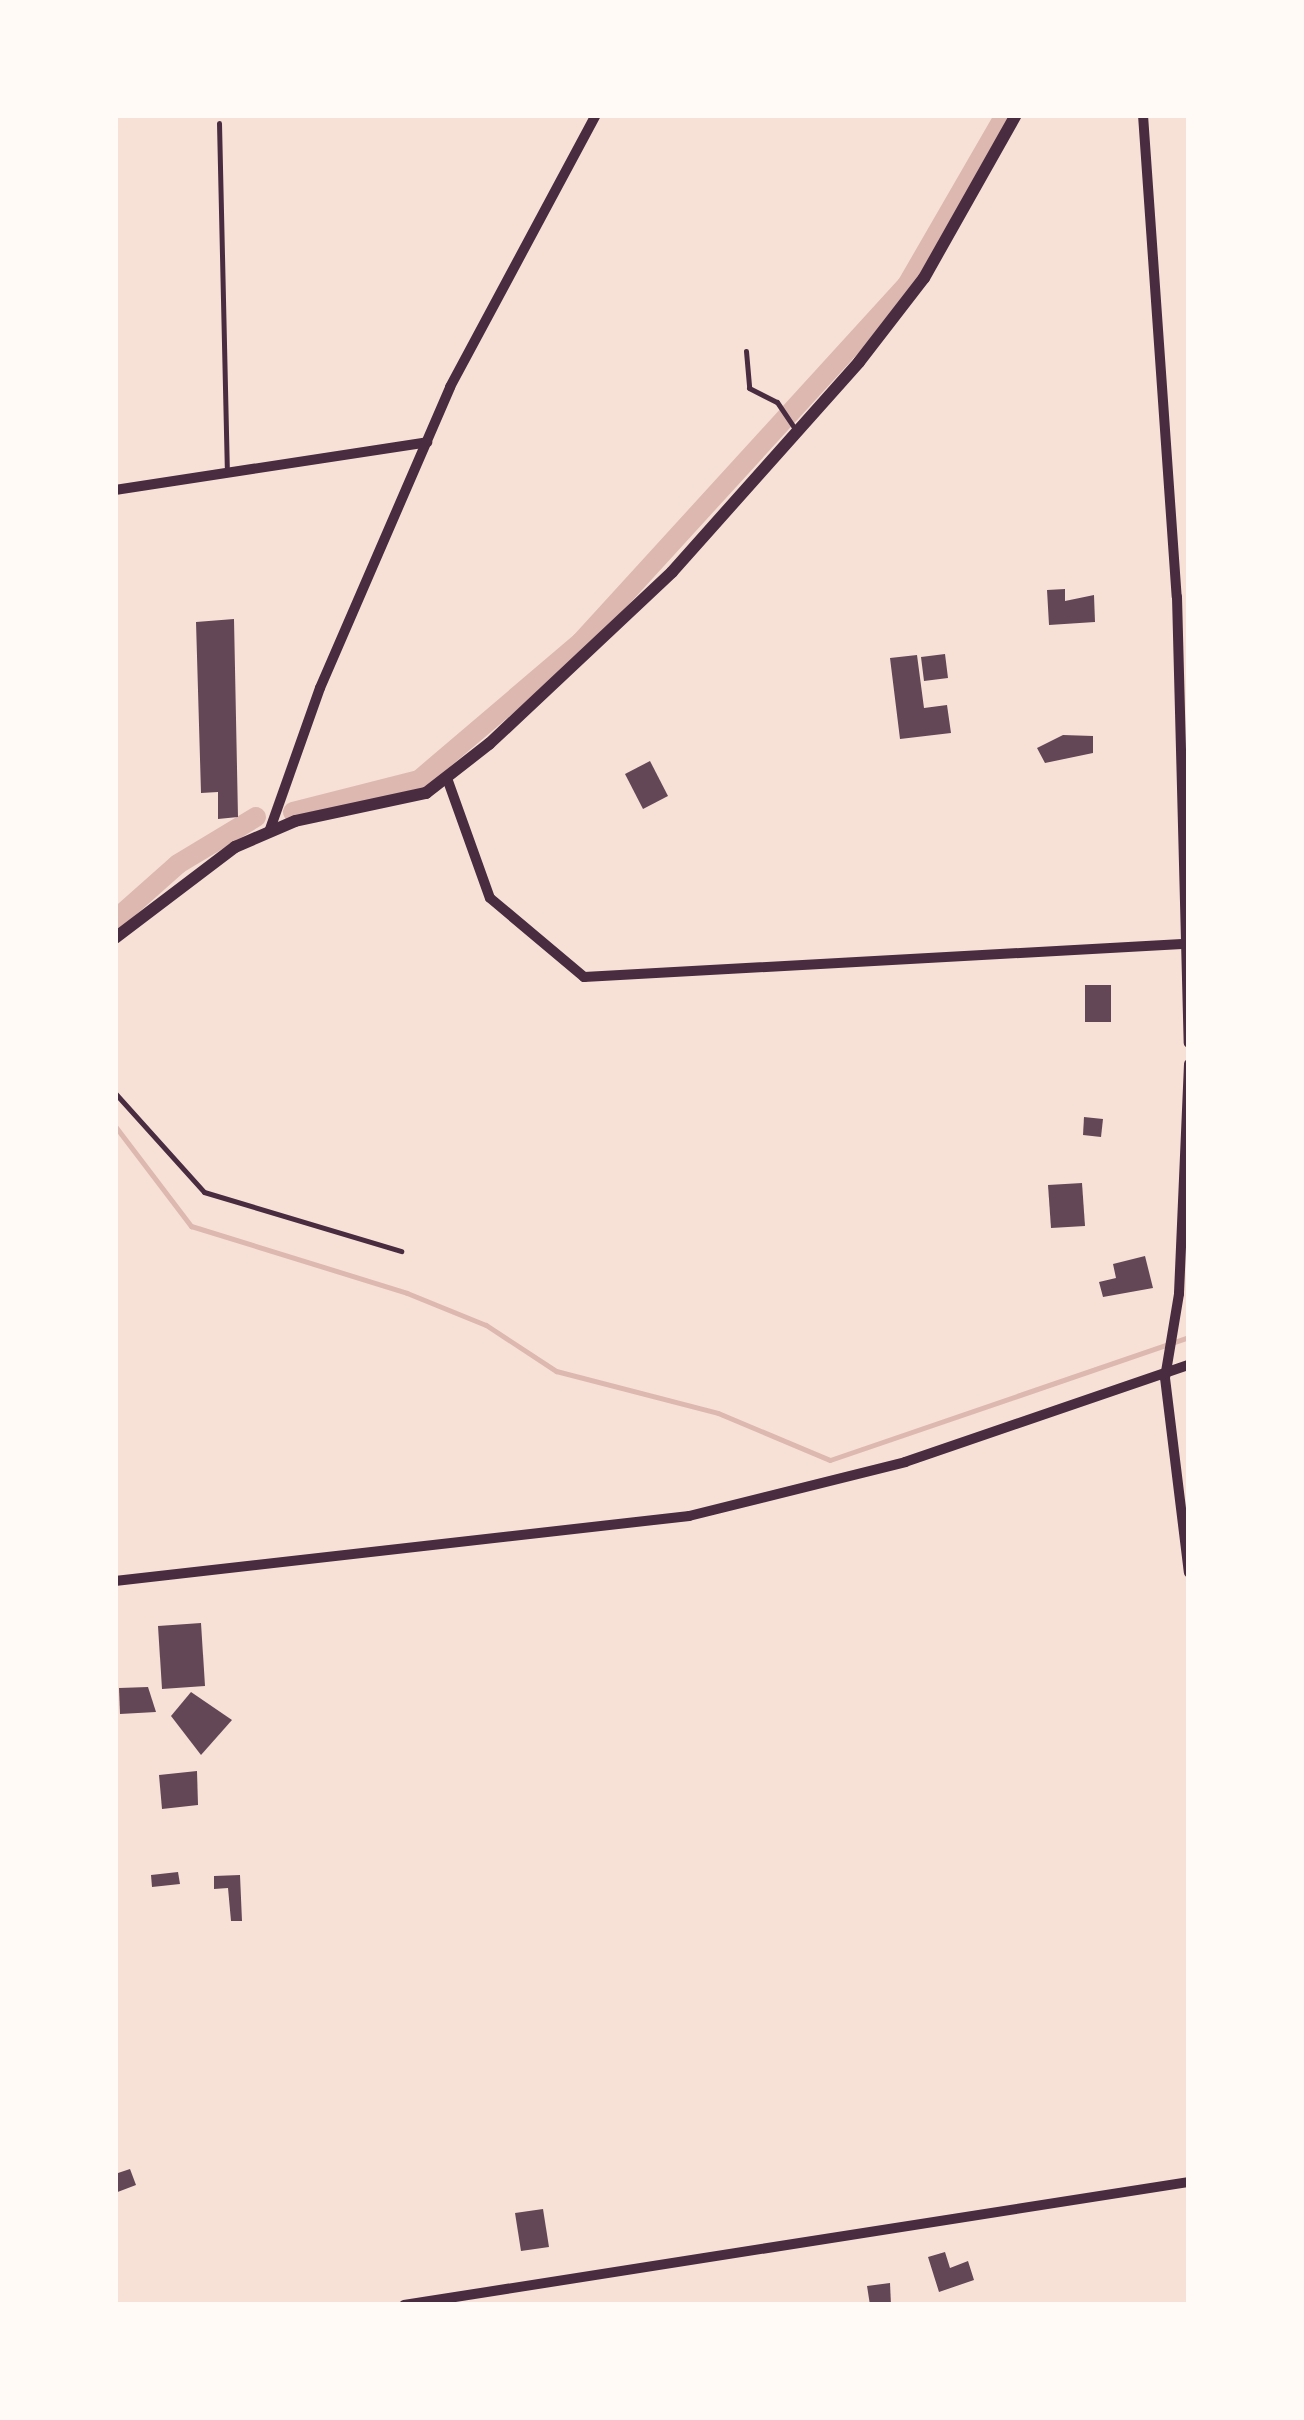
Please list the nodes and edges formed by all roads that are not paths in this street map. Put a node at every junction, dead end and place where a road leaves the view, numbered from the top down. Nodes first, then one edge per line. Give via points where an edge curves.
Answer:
1 (596, 115) edge
2 (1016, 115) edge
3 (1143, 115) edge
4 (219, 123) dead end
5 (746, 351) dead end
6 (795, 429) junction
7 (427, 442) junction
8 (227, 468) junction
9 (115, 490) edge
10 (448, 781) junction
11 (269, 832) junction
12 (115, 938) edge
13 (1182, 944) junction
14 (1189, 1044) edge
15 (1189, 1064) edge
16 (115, 1092) edge
17 (400, 1250) dead end
18 (1184, 1292) edge
19 (1189, 1365) edge
20 (1165, 1378) junction
21 (1189, 1573) edge
22 (115, 1581) edge
23 (1189, 2182) edge
24 (404, 2305) edge

1 - 7 street
2 - 6 street via 924,278
3 - 13 street via 1177,597
4 - 8 lane
5 - 6 lane via 749,388 777,402
6 - 10 street via 672,572
7 - 8 street
7 - 11 street
8 - 9 street
10 - 11 street via 403,801
10 - 13 street via 490,898 584,977
11 - 12 street via 206,863
13 - 14 street
15 - 18 street
16 - 17 lane via 204,1192
18 - 20 street
19 - 20 street
20 - 21 street
20 - 22 street via 906,1462 689,1516
23 - 24 street

